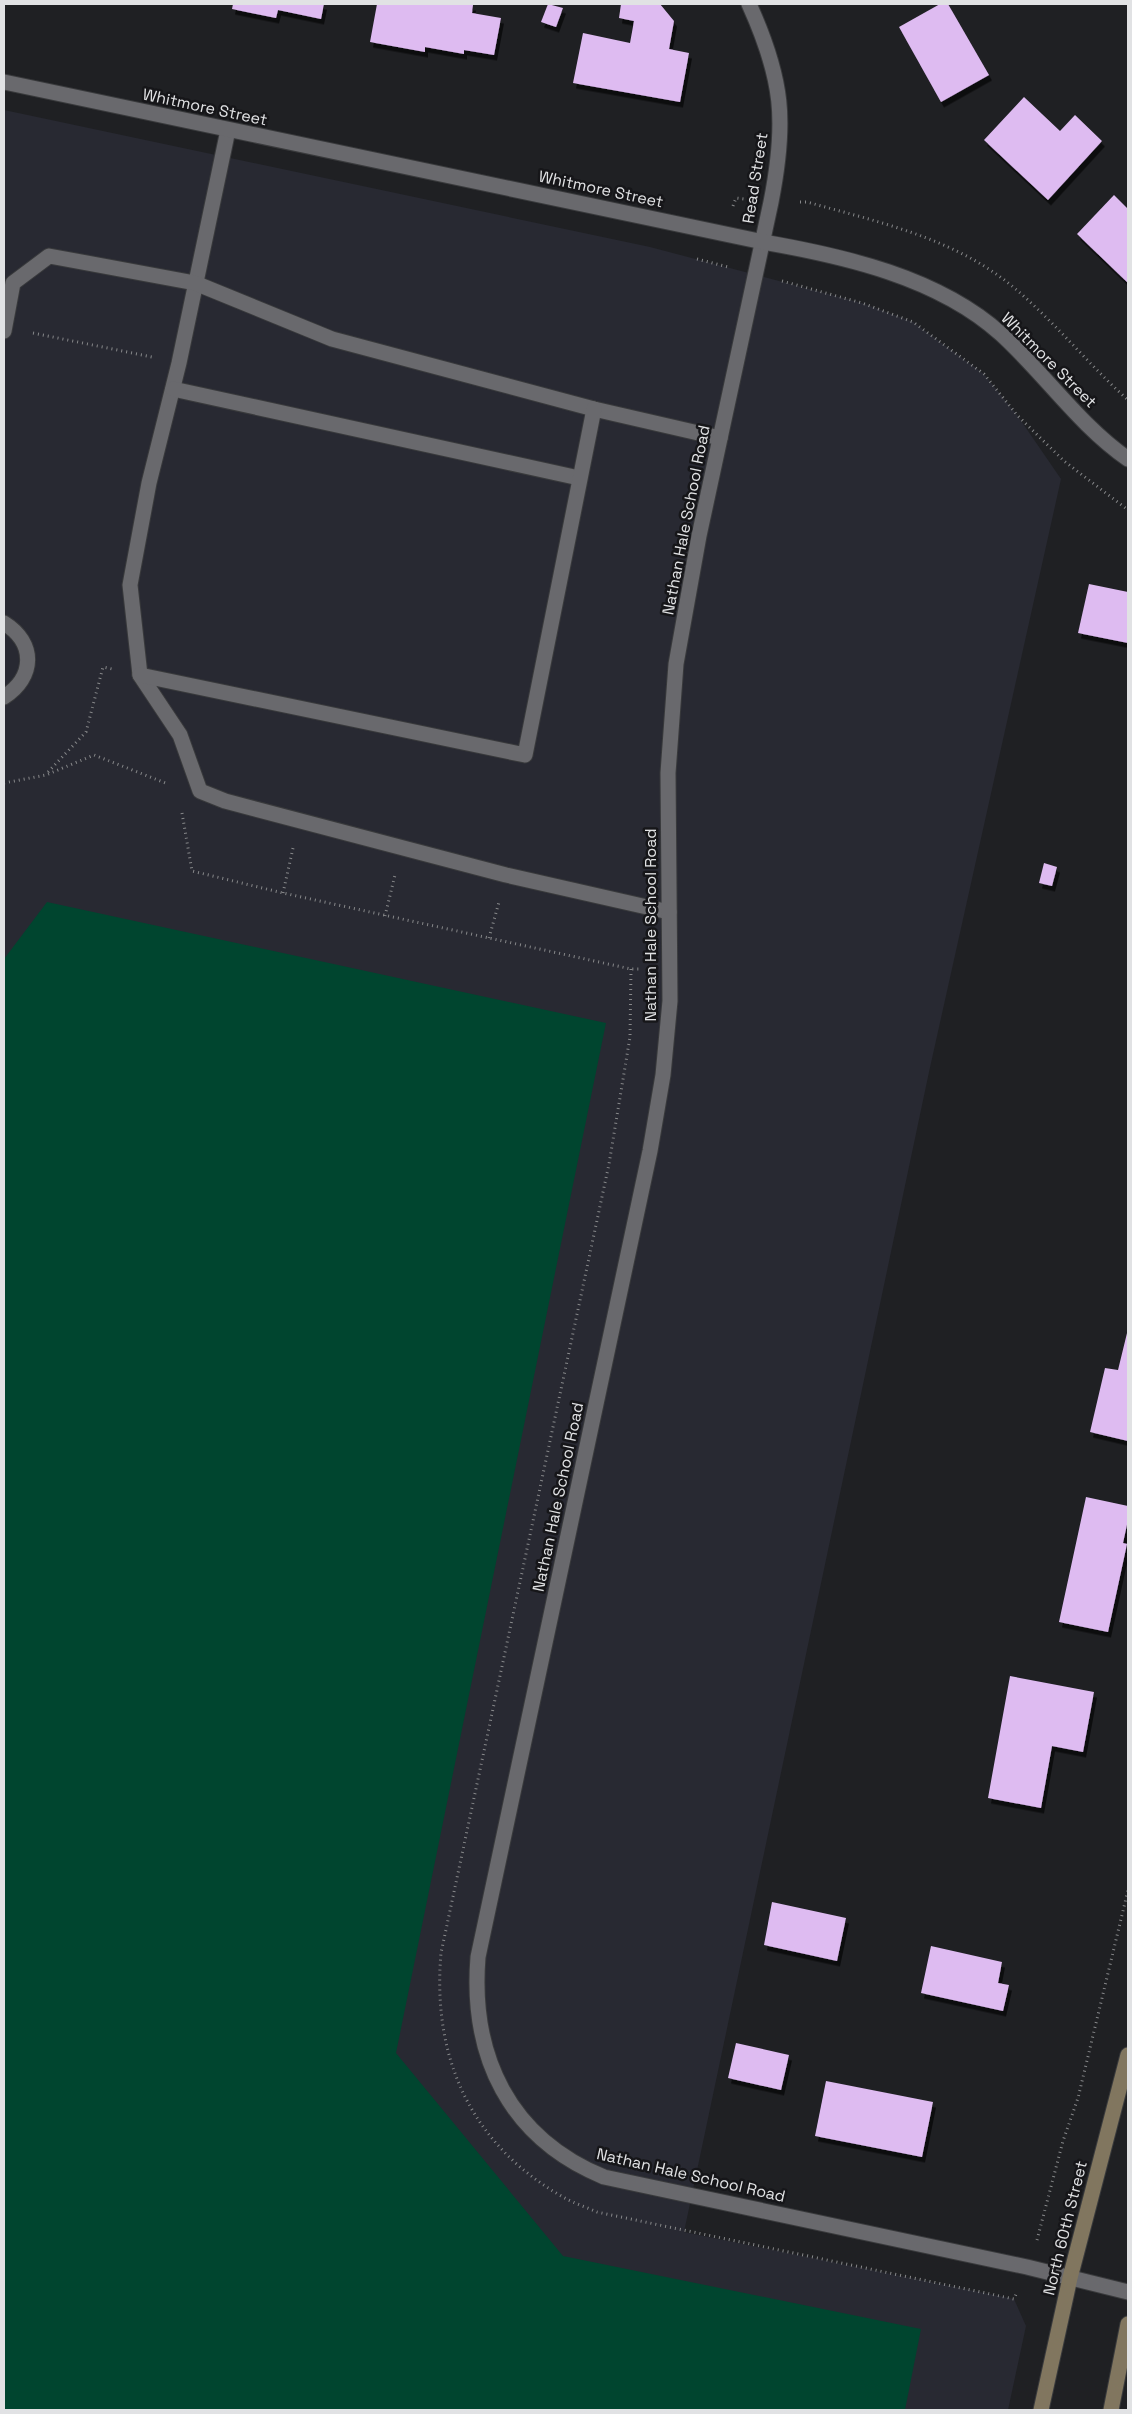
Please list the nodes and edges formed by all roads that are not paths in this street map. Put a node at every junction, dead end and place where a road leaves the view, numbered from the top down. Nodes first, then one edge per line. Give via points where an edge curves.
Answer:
1 (749, 4) edge
2 (4, 82) edge
3 (228, 130) junction
4 (762, 242) junction
5 (195, 283) junction
6 (4, 329) edge
7 (173, 389) junction
8 (594, 409) junction
9 (720, 438) junction
10 (1128, 459) edge
11 (579, 478) junction
12 (4, 623) edge
13 (140, 675) junction
14 (4, 697) edge
15 (669, 912) junction
16 (1128, 2055) edge
17 (1070, 2278) junction
18 (1128, 2292) edge
19 (1128, 2324) edge
20 (1041, 2410) edge
21 (1110, 2410) edge

1 - 4 street, Read Street via 764,36 780,101 779,164
2 - 3 street, Whitmore Street
3 - 4 street, Whitmore Street
3 - 5 street
4 - 9 street, Nathan Hale School Road
4 - 10 street, Whitmore Street via 822,252 918,283 958,302 1002,334 1077,414
5 - 6 street via 49,256 13,283
5 - 7 street
5 - 8 street via 332,339
7 - 11 street
7 - 13 street via 149,484 130,585
8 - 9 street
8 - 11 street
9 - 15 street, Nathan Hale School Road via 676,664 668,773
11 - 13 street via 525,755
12 - 14 street via 23,640 27,660 23,679
13 - 15 street via 180,735 200,791 225,801 401,848
15 - 17 street, Nathan Hale School Road via 670,1001 663,1075 478,1957 477,2011 481,2038 510,2104 535,2133 562,2156 587,2170
16 - 17 main road, North 60th Street
17 - 18 street, Nathan Hale School Road
17 - 20 main road, North 60th Street
19 - 21 main road

